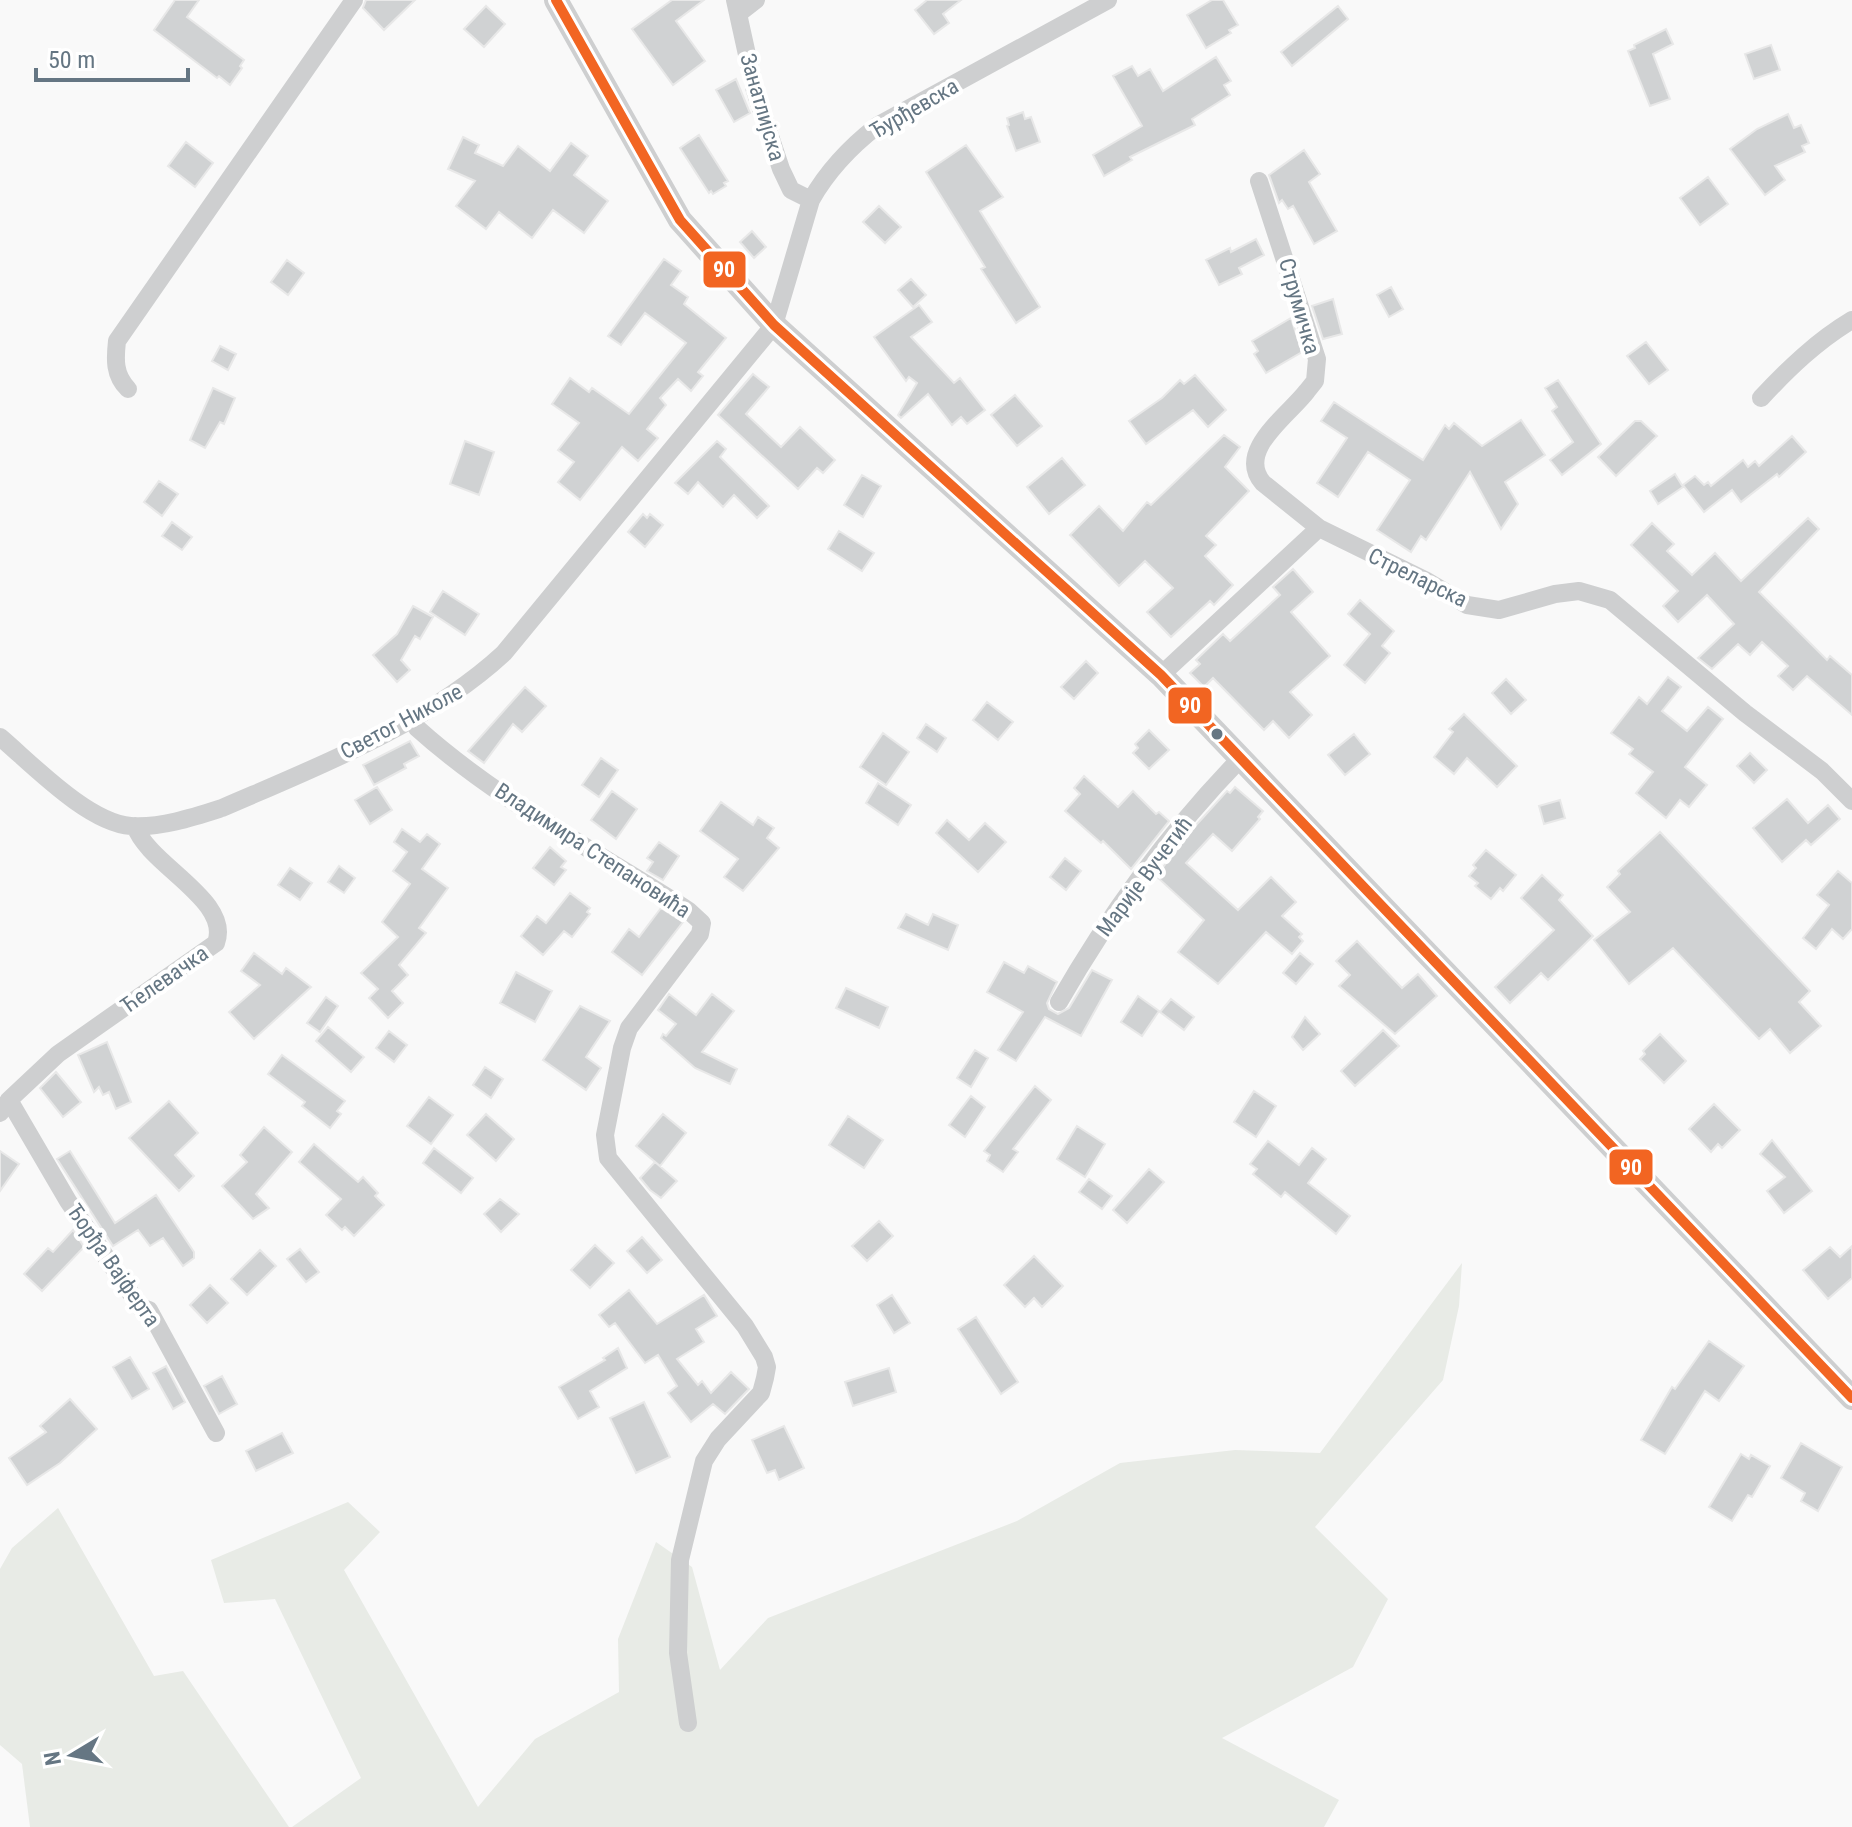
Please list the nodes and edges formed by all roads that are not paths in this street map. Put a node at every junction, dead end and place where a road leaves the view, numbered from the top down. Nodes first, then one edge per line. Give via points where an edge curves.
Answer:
1 (354, 0) edge
2 (556, 0) edge
3 (756, 0) edge
4 (1108, 0) edge
5 (737, 7) edge
6 (1259, 181) dead end
7 (811, 200) junction
8 (1852, 320) edge
9 (774, 325) junction
10 (128, 389) dead end
11 (1761, 398) dead end
12 (1319, 528) junction
13 (1161, 675) junction
14 (413, 720) junction
15 (0, 737) edge
16 (1241, 758) junction
17 (1852, 801) edge
18 (135, 826) junction
19 (1059, 1002) dead end
20 (5, 1106) edge
21 (1852, 1398) edge
22 (216, 1433) dead end
23 (688, 1723) dead end

1 - 10 street via 117,341 115,364
2 - 9 street via 680,220
3 - 5 street
4 - 7 street, Ђурђевска via 877,126 851,147
5 - 7 street, Занатлијска via 755,91 781,169 791,190
6 - 12 street, Струмичка via 1307,321 1317,370 1302,398 1257,448 1253,464 1263,483
7 - 9 street, Ђурђевска
8 - 11 street via 1790,367
9 - 13 street
9 - 14 street, Светог Николе via 504,653 466,687
12 - 13 street
12 - 17 street, Стреларска via 1467,605 1499,610 1579,591 1610,600
13 - 16 street
14 - 18 street, Светог Николе via 222,808
14 - 23 street, Владимира Степановића via 460,762 702,923 700,934 629,1028 604,1140 608,1158 745,1326 767,1367 761,1393 704,1461 680,1560 678,1653
15 - 18 street, Светог Николе via 65,793 112,821
16 - 19 street, Марије Вучетић via 1145,869
16 - 21 street
18 - 20 street, Ћелевачка via 147,848 214,914 216,943 58,1054
20 - 22 street, Ђорђа Вајферта via 140,1307 149,1310

